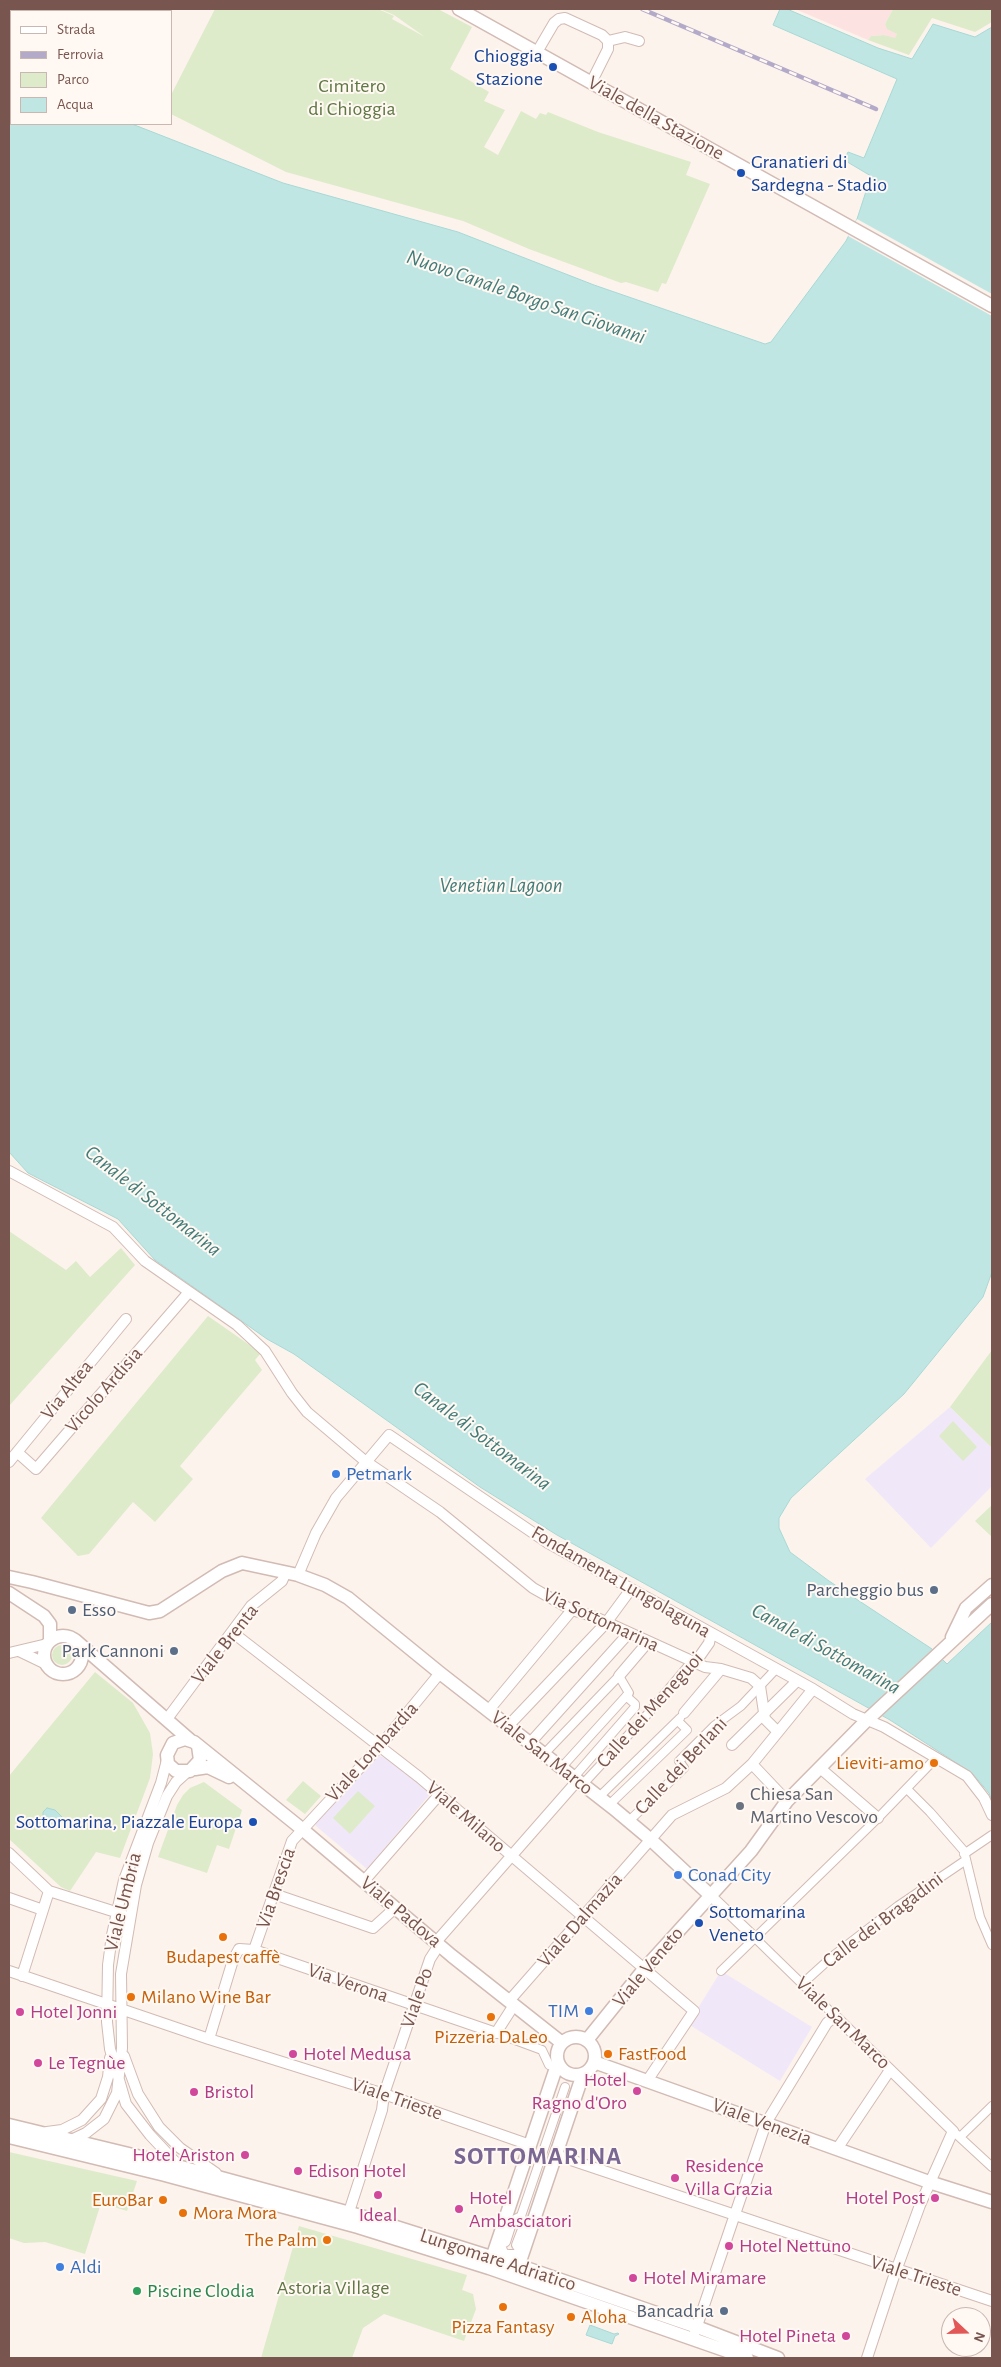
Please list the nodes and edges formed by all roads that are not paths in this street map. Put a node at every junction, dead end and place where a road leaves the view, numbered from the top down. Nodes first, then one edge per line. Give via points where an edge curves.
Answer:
1 (459, 9) edge
2 (608, 41) junction
3 (639, 42) dead end
4 (537, 52) junction
5 (591, 82) junction
6 (992, 306) edge
7 (9, 1171) edge
8 (189, 1292) junction
9 (126, 1318) dead end
10 (17, 1452) junction
11 (365, 1461) junction
12 (9, 1462) edge
13 (292, 1574) junction
14 (9, 1577) edge
15 (992, 1585) edge
16 (631, 1589) junction
17 (9, 1592) edge
18 (992, 1604) edge
19 (572, 1610) junction
20 (606, 1623) junction
21 (232, 1632) junction
22 (710, 1633) junction
23 (628, 1634) junction
24 (75, 1640) junction
25 (48, 1642) junction
26 (648, 1642) junction
27 (942, 1650) junction
28 (13, 1652) edge
29 (46, 1664) junction
30 (696, 1664) junction
31 (75, 1669) junction
32 (109, 1669) junction
33 (721, 1669) junction
34 (776, 1669) junction
35 (440, 1673) junction
36 (619, 1676) junction
37 (797, 1681) junction
38 (760, 1686) junction
39 (813, 1689) junction
40 (626, 1696) junction
41 (488, 1711) junction
42 (763, 1714) junction
43 (163, 1716) junction
44 (871, 1716) junction
45 (681, 1717) junction
46 (508, 1726) junction
47 (778, 1732) junction
48 (194, 1743) junction
49 (530, 1743) junction
50 (732, 1745) dead end
51 (169, 1746) junction
52 (380, 1746) junction
53 (544, 1754) junction
54 (936, 1758) junction
55 (167, 1760) junction
56 (752, 1764) junction
57 (561, 1768) junction
58 (820, 1768) junction
59 (190, 1771) junction
60 (241, 1779) junction
61 (578, 1781) junction
62 (907, 1789) junction
63 (439, 1795) junction
64 (604, 1801) junction
65 (787, 1801) junction
66 (992, 1815) edge
67 (878, 1818) junction
68 (629, 1821) junction
69 (302, 1829) junction
70 (992, 1835) edge
71 (650, 1839) junction
72 (9, 1853) edge
73 (511, 1856) junction
74 (965, 1857) junction
75 (364, 1881) junction
76 (49, 1891) junction
77 (274, 1894) junction
78 (710, 1895) junction
79 (9, 1898) edge
80 (396, 1908) junction
81 (44, 1910) junction
82 (117, 1913) junction
83 (130, 1915) junction
84 (583, 1918) junction
85 (756, 1935) junction
86 (438, 1944) junction
87 (992, 1945) edge
88 (254, 1950) junction
89 (645, 1968) junction
90 (721, 1970) dead end
91 (9, 1971) edge
92 (22, 1976) junction
93 (802, 1984) junction
94 (512, 2003) junction
95 (107, 2005) junction
96 (414, 2006) junction
97 (120, 2010) junction
98 (835, 2016) junction
99 (496, 2033) junction
100 (208, 2039) junction
101 (587, 2040) junction
102 (562, 2043) junction
103 (122, 2048) junction
104 (110, 2049) junction
105 (594, 2062) junction
106 (553, 2064) junction
107 (890, 2070) junction
108 (582, 2074) junction
109 (119, 2081) junction
110 (647, 2081) junction
111 (556, 2083) dead end
112 (565, 2087) junction
113 (574, 2090) dead end
114 (384, 2094) junction
115 (548, 2106) dead end
116 (992, 2106) edge
117 (557, 2109) junction
118 (567, 2112) dead end
119 (766, 2123) junction
120 (9, 2125) edge
121 (44, 2133) junction
122 (957, 2134) junction
123 (538, 2135) dead end
124 (548, 2136) junction
125 (9, 2137) edge
126 (72, 2140) junction
127 (557, 2140) dead end
128 (530, 2145) junction
129 (49, 2146) junction
130 (837, 2149) junction
131 (556, 2155) junction
132 (529, 2160) dead end
133 (539, 2163) junction
134 (548, 2166) dead end
135 (180, 2167) junction
136 (992, 2167) edge
137 (929, 2182) junction
138 (224, 2185) junction
139 (517, 2197) dead end
140 (526, 2200) junction
141 (992, 2202) edge
142 (536, 2203) dead end
143 (521, 2216) junction
144 (734, 2216) junction
145 (347, 2218) junction
146 (491, 2262) junction
147 (896, 2269) junction
148 (517, 2271) junction
149 (992, 2301) edge
150 (695, 2332) junction
151 (747, 2358) edge
152 (778, 2358) edge
153 (868, 2358) edge

1 - 4 street, Viale della Stazione
2 - 3 street via 625,37
2 - 4 street via 565,18 559,19
2 - 5 street via 608,49
4 - 5 street, Viale della Stazione
5 - 6 street, Viale della Stazione
7 - 8 street, Via Sottomarina via 112,1227 145,1262
8 - 10 street, Vicolo Ardisia via 36,1469
8 - 11 street, Via Sottomarina via 237,1325 265,1351 307,1412
9 - 10 street, Via Altea
10 - 12 street, Via Altea
11 - 13 street, Fondamenta Lungolaguna via 336,1498
11 - 16 street, Fondamenta Lungolaguna via 389,1434 548,1543
11 - 19 street, Via Sottomarina via 440,1512 534,1588
13 - 14 street, Viale San Marco via 236,1564 160,1611 149,1613
13 - 21 street, Viale Brenta via 251,1606
13 - 35 street, Viale San Marco via 325,1585 348,1598
15 - 27 street via 966,1608
16 - 20 street
16 - 22 street, Fondamenta Lungolaguna
17 - 25 street via 44,1616 50,1624
18 - 27 street, Viale Veneto
19 - 20 street, Via Sottomarina
19 - 41 street
20 - 23 street, Via Sottomarina
20 - 46 street
21 - 43 street, Viale Brenta
21 - 52 street, Viale Milano
22 - 30 street, Calle dei Meneguoi via 709,1643
22 - 34 street, Fondamenta Lungolaguna
23 - 26 street, Via Sottomarina
23 - 49 street
24 - 25 street via 65,1636
24 - 31 street via 81,1648 82,1657
24 - 32 street, Viale Padova
25 - 28 street
25 - 29 street via 44,1655
26 - 30 street, Via Sottomarina
26 - 36 street
27 - 44 street, Viale Veneto
28 - 29 street
29 - 31 street via 57,1673 66,1674
30 - 33 street, Via Sottomarina
30 - 61 street, Calle dei Meneguoi via 688,1666 645,1717
31 - 32 street, Viale Padova via 90,1662
32 - 43 street, Viale Padova
33 - 38 street, Via Sottomarina via 747,1676
33 - 45 street
34 - 37 street, Fondamenta Lungolaguna
34 - 38 street, Calle dei Berlani
35 - 41 street, Viale San Marco
35 - 52 street, Viale Lombardia
36 - 40 street via 629,1693
36 - 53 street
37 - 39 street, Fondamenta Lungolaguna
37 - 42 street, Calle dei Berlani
38 - 42 street
38 - 68 street, Calle dei Berlani via 741,1706 714,1726 680,1762 684,1768
39 - 44 street, Fondamenta Lungolaguna
39 - 47 street, Viale Dalmazia
40 - 57 street
40 - 61 street via 635,1704 634,1707
41 - 46 street, Viale San Marco
42 - 47 street
42 - 50 street, Calle dei Berlani
43 - 48 street, Viale Padova
43 - 51 street, Viale Padova
44 - 54 street, Fondamenta Lungolaguna
44 - 58 street, Viale Veneto
45 - 64 street
45 - 64 street via 687,1730
46 - 49 street, Viale San Marco
47 - 56 street, Viale Dalmazia
48 - 51 street via 181,1739
48 - 59 street via 200,1760
48 - 60 street, Viale Padova
49 - 53 street, Viale San Marco
51 - 55 street
52 - 63 street, Viale Milano
52 - 69 street, Viale Lombardia
53 - 57 street, Viale San Marco
54 - 62 street
54 - 66 street, Fondamenta Lungolaguna via 967,1776
55 - 59 street via 176,1771
55 - 82 street, Viale Umbria via 162,1783 124,1880
56 - 65 street
56 - 71 street, Viale Dalmazia via 726,1788 672,1814
57 - 61 street, Viale San Marco
58 - 65 street, Viale Veneto
58 - 67 street
59 - 60 street, Viale Padova via 208,1767
59 - 83 street, Viale Umbria via 176,1782 167,1796 148,1843
60 - 69 street, Viale Padova
61 - 64 street, Viale San Marco
61 - 73 street, Viale Po
62 - 67 street
62 - 74 street via 964,1850
63 - 73 street, Viale Milano
63 - 75 street
64 - 68 street, Viale San Marco
65 - 78 street, Viale Veneto via 751,1852
67 - 85 street
68 - 71 street, Viale San Marco
69 - 75 street, Viale Padova
69 - 77 street, Via Brescia via 292,1841
70 - 74 street, Calle dei Bragadini
71 - 78 street, Viale San Marco
71 - 84 street, Viale Dalmazia
72 - 76 street
73 - 84 street, Viale Milano
73 - 86 street, Viale Po
74 - 87 street via 980,1917
74 - 93 street, Calle dei Bragadini via 833,1956
75 - 80 street, Viale Padova
76 - 81 street
76 - 82 street
77 - 80 street via 373,1928
77 - 88 street, Via Brescia
78 - 85 street, Viale San Marco
78 - 89 street, Viale Veneto
79 - 81 street
80 - 86 street, Viale Padova
81 - 92 street
82 - 83 street
82 - 95 street, Viale Umbria via 108,1965
83 - 97 street, Viale Umbria via 121,1974
84 - 89 street, Viale Milano
84 - 94 street, Viale Dalmazia
85 - 90 street
85 - 93 street, Viale San Marco
86 - 94 street, Viale Padova
86 - 96 street, Viale Po
88 - 96 street, Via Verona
88 - 100 street via 239,1949 233,1960
89 - 101 street, Viale Veneto
89 - 110 street, Viale Milano via 694,2011
91 - 92 street, Viale Trieste
92 - 95 street, Viale Trieste
93 - 98 street, Viale San Marco
94 - 99 street
94 - 102 street, Viale Padova
95 - 97 street, Viale Trieste
95 - 104 street, Viale Umbria
96 - 99 street, Via Verona
96 - 114 street, Viale Po
97 - 100 street, Viale Trieste
97 - 103 street, Viale Umbria
98 - 107 street, Viale San Marco
98 - 119 street via 827,2023
99 - 106 street, Via Verona via 542,2050
100 - 114 street, Viale Trieste
101 - 102 street via 574,2037
101 - 105 street via 594,2050
102 - 106 street
103 - 109 street, Viale Umbria
103 - 138 street, Viale Umbria via 128,2073 159,2127
104 - 109 street, Viale Umbria
104 - 121 street, Viale Umbria via 102,2099 82,2120 62,2130
105 - 108 street
105 - 110 street, Viale Venezia
106 - 108 street via 568,2073
106 - 128 street
107 - 122 street, Viale San Marco
107 - 130 street
108 - 131 street
109 - 126 street, Viale Umbria via 113,2105 104,2119
109 - 135 street, Viale Umbria via 126,2104
110 - 119 street, Viale Venezia
111 - 112 street
112 - 113 street
112 - 117 street
114 - 128 street, Viale Trieste
114 - 145 street, Viale Po via 382,2110
115 - 117 street
116 - 122 street
117 - 118 street
117 - 124 street
119 - 130 street, Viale Venezia
119 - 144 street
120 - 121 street, Lungomare Adriatico
121 - 126 street, Lungomare Adriatico
122 - 136 street, Viale San Marco
122 - 137 street
123 - 124 street
124 - 127 street
124 - 133 street
125 - 129 street, Lungomare Adriatico
126 - 129 street, Viale Umbria
126 - 135 street, Lungomare Adriatico
128 - 146 street
129 - 138 street, Lungomare Adriatico
130 - 137 street, Viale Venezia
131 - 144 street, Viale Trieste
131 - 148 street
132 - 133 street
133 - 134 street
133 - 140 street
135 - 138 street, Lungomare Adriatico
137 - 141 street
137 - 147 street
138 - 145 street, Lungomare Adriatico
139 - 140 street
140 - 142 street
140 - 143 street
143 - 143 street via 524,2224 516,2245 520,2251 508,2254 501,2245 506,2242 513,2220
144 - 147 street, Viale Trieste
144 - 150 street
145 - 146 street, Lungomare Adriatico
146 - 148 street, Lungomare Adriatico
147 - 149 street, Viale Trieste
147 - 153 street
148 - 150 street, Lungomare Adriatico
150 - 151 street, Lungomare Adriatico
150 - 152 street, Lungomare Adriatico

